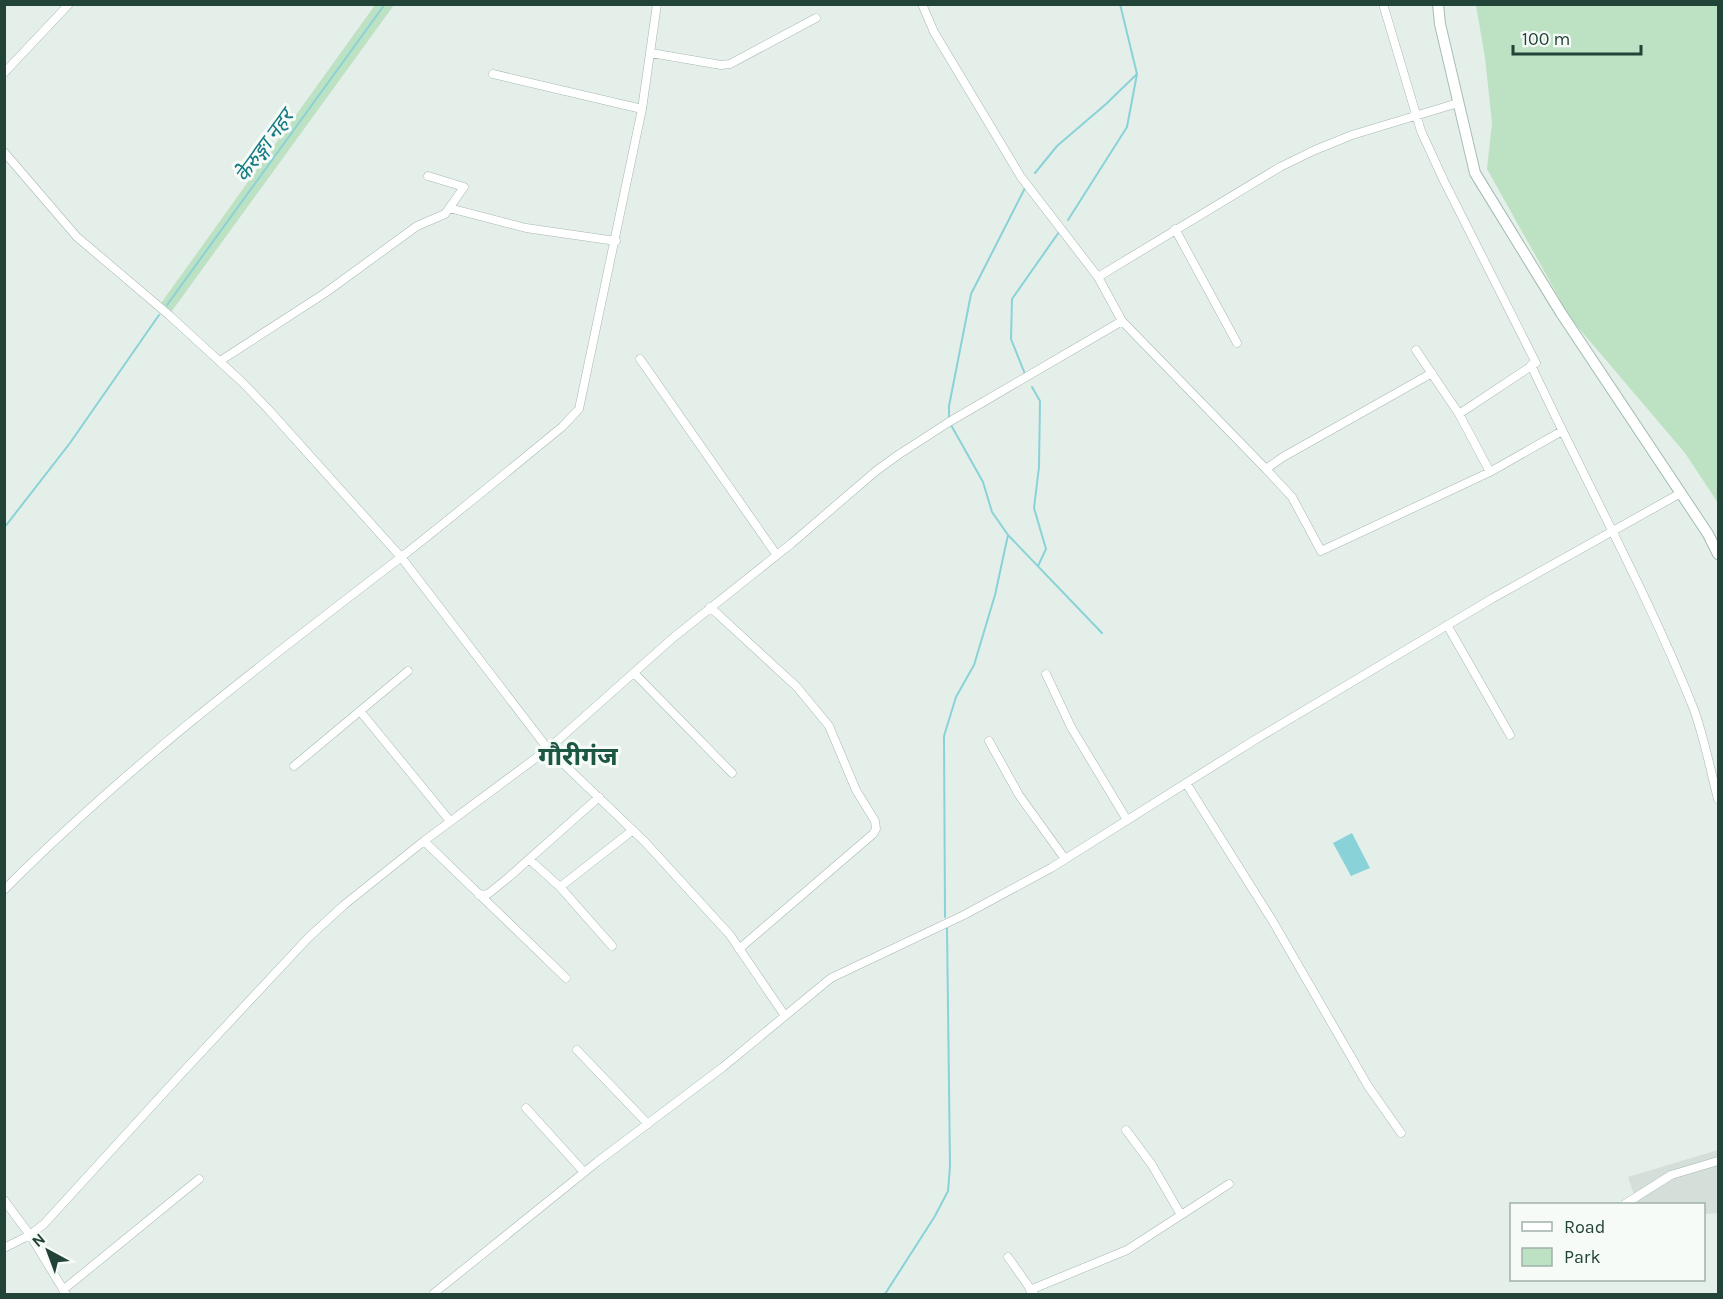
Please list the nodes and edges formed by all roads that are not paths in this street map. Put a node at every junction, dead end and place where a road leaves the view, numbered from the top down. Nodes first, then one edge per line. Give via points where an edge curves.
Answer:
1 (69, 4) edge
2 (657, 4) edge
3 (922, 4) edge
4 (1383, 4) edge
5 (1438, 4) edge
6 (816, 18) dead end
7 (651, 53) junction
8 (4, 73) edge
9 (493, 74) dead end
10 (1458, 103) junction
11 (642, 109) junction
12 (1416, 116) junction
13 (4, 152) edge
14 (428, 176) dead end
15 (449, 208) junction
16 (1174, 229) junction
17 (616, 241) junction
18 (1098, 277) junction
19 (1122, 321) junction
20 (1237, 343) dead end
21 (1416, 350) dead end
22 (640, 358) dead end
23 (220, 361) junction
24 (1531, 365) junction
25 (1432, 373) junction
26 (1459, 414) junction
27 (1562, 431) junction
28 (1266, 469) junction
29 (1490, 472) junction
30 (1679, 494) junction
31 (1612, 530) junction
32 (776, 554) junction
33 (1719, 554) edge
34 (400, 557) junction
35 (710, 607) junction
36 (1447, 625) junction
37 (408, 671) dead end
38 (634, 673) junction
39 (1046, 674) dead end
40 (360, 711) junction
41 (1510, 735) dead end
42 (989, 741) dead end
43 (548, 749) junction
44 (294, 766) dead end
45 (732, 773) dead end
46 (1186, 783) junction
47 (599, 797) junction
48 (1719, 799) edge
49 (1127, 820) junction
50 (450, 821) junction
51 (633, 830) junction
52 (424, 841) junction
53 (529, 859) junction
54 (1065, 859) junction
55 (560, 887) junction
56 (4, 890) edge
57 (479, 895) junction
58 (612, 946) dead end
59 (739, 949) junction
60 (566, 978) dead end
61 (785, 1016) junction
62 (577, 1050) dead end
63 (526, 1108) dead end
64 (648, 1124) junction
65 (1126, 1130) dead end
66 (1401, 1133) dead end
67 (1719, 1161) edge
68 (584, 1172) junction
69 (199, 1179) dead end
70 (1229, 1184) dead end
71 (4, 1200) edge
72 (1627, 1203) edge
73 (1181, 1215) junction
74 (30, 1235) junction
75 (4, 1248) edge
76 (1008, 1257) dead end
77 (65, 1292) edge
78 (1032, 1292) edge
79 (433, 1294) edge

1 - 8 street
2 - 7 street
3 - 18 street via 934,32 1022,177
4 - 12 street
5 - 10 main road
6 - 7 street via 730,64
7 - 11 street
9 - 11 street
10 - 12 street
10 - 30 main road via 1475,173
11 - 17 street
12 - 16 street via 1315,150
12 - 24 street via 1444,182 1536,363
13 - 23 street via 77,237
14 - 15 street via 464,187
15 - 17 street via 525,228
15 - 23 street
16 - 18 street
16 - 20 street
17 - 34 street via 579,409 562,427
18 - 19 street
19 - 28 street
19 - 32 street via 898,454
21 - 25 street
22 - 32 street
23 - 34 street
24 - 26 street
24 - 27 street
25 - 26 street
25 - 28 street
26 - 29 street
27 - 29 street
27 - 31 street
28 - 29 street via 1292,497 1321,551
30 - 31 street
30 - 33 main road
31 - 36 street
31 - 48 street via 1694,709
32 - 35 street
34 - 43 street
34 - 56 street via 104,794
35 - 38 street
35 - 59 street via 797,687 822,716 876,829
36 - 41 street
36 - 46 street
37 - 40 street
38 - 43 street
38 - 45 street
39 - 49 street via 1071,727
40 - 44 street
40 - 50 street
42 - 54 street via 1019,795
43 - 47 street
43 - 50 street
46 - 49 street
46 - 66 street via 1272,920 1368,1086
47 - 51 street
47 - 53 street
49 - 54 street
50 - 52 street
51 - 55 street
51 - 59 street
52 - 57 street
52 - 74 street via 309,938
53 - 55 street
53 - 57 street via 488,894
54 - 61 street via 964,915 831,978
55 - 58 street
57 - 60 street
59 - 61 street
61 - 64 street
62 - 64 street
63 - 68 street
64 - 68 street
65 - 73 street
67 - 72 street via 1671,1175
68 - 79 street
69 - 77 street
70 - 73 street
71 - 74 street
73 - 78 street via 1127,1250
74 - 75 street
74 - 77 street
76 - 78 street

